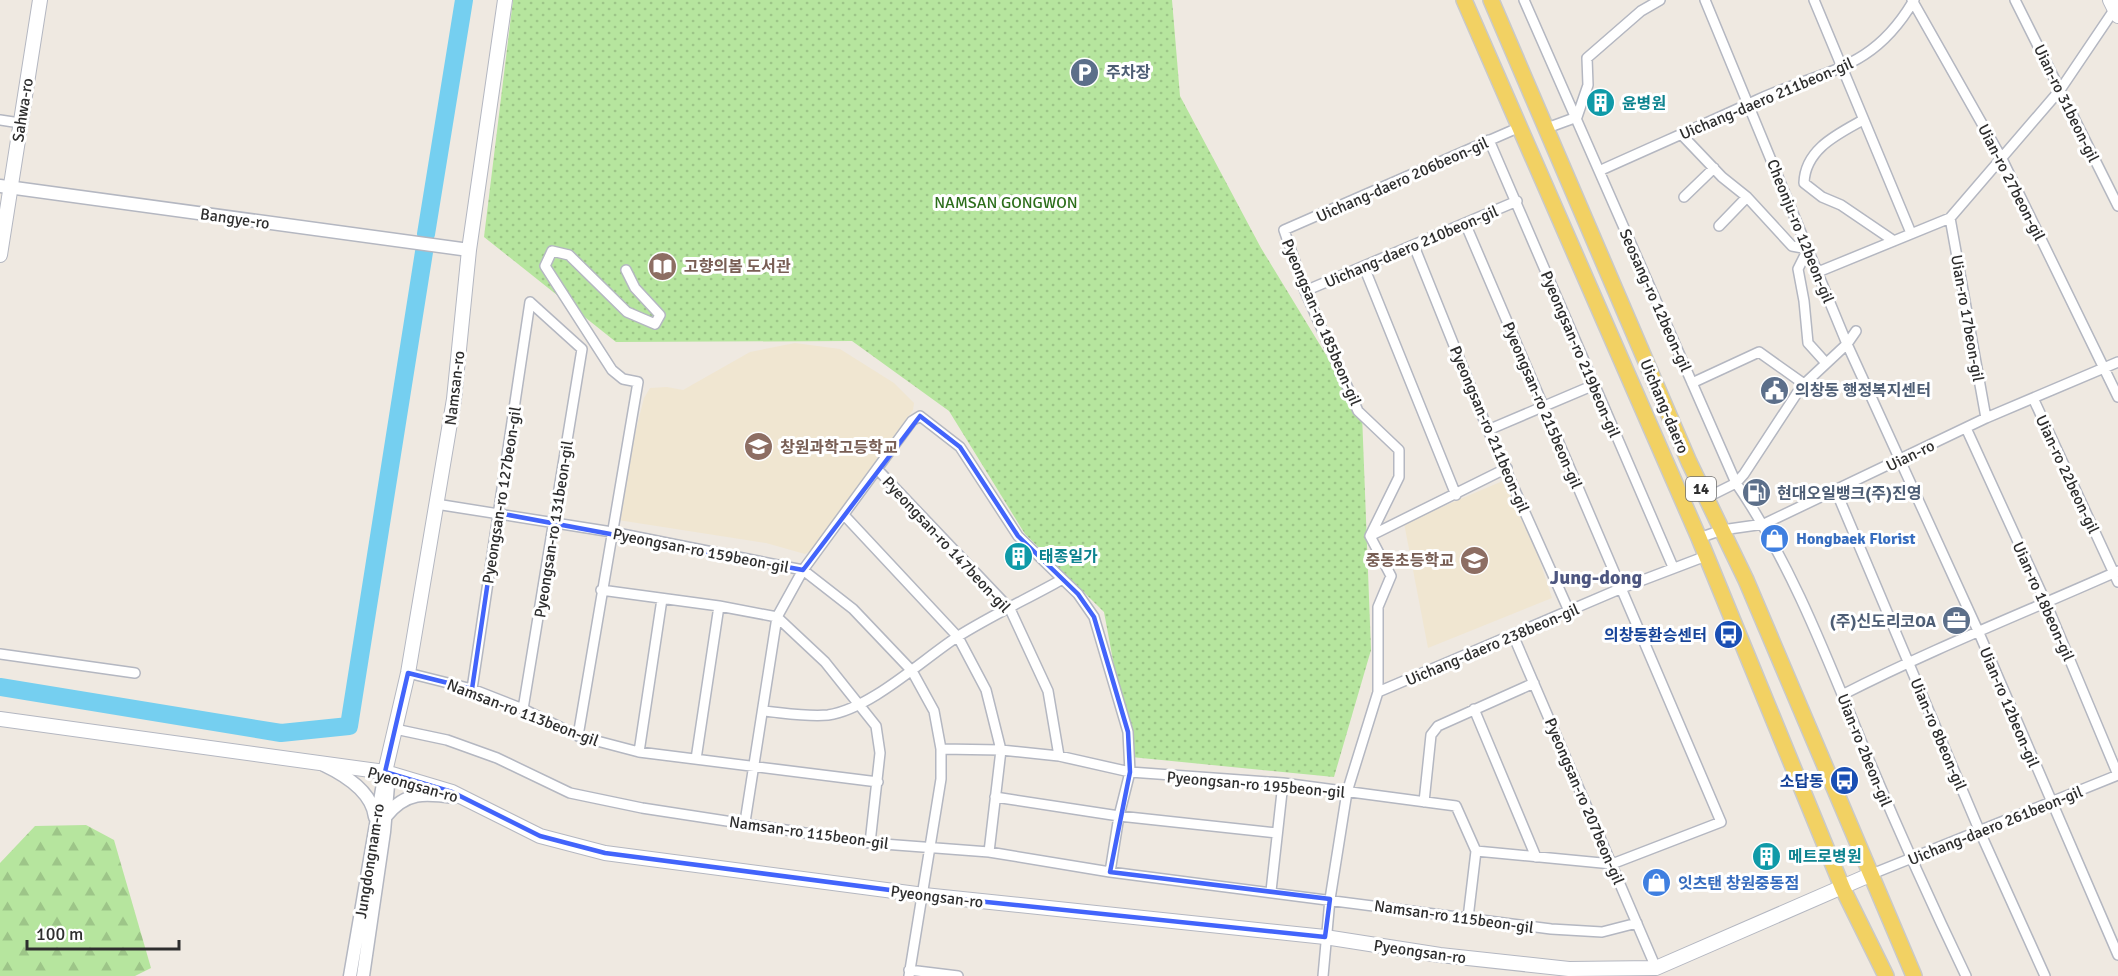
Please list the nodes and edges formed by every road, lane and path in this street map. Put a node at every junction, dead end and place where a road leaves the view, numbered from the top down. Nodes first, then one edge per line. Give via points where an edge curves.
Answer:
1 (40, 0) edge
2 (505, 0) edge
3 (1464, 0) edge
4 (1491, 0) edge
5 (1524, 0) edge
6 (1659, 0) edge
7 (1705, 0) edge
8 (1814, 0) edge
9 (2015, 0) edge
10 (1913, 1) edge
11 (2114, 9) edge
12 (1842, 69) junction
13 (2060, 90) junction
14 (1750, 104) junction
15 (1576, 117) junction
16 (0, 120) edge
17 (1863, 120) junction
18 (20, 123) junction
19 (1520, 127) junction
20 (1547, 128) junction
21 (1681, 134) junction
22 (1489, 140) junction
23 (2002, 159) junction
24 (1714, 168) junction
25 (1599, 171) junction
26 (5, 187) edge
27 (1684, 197) dead end
28 (1747, 197) junction
29 (1517, 201) junction
30 (2118, 206) edge
31 (1950, 218) junction
32 (1465, 223) junction
33 (1719, 226) dead end
34 (1284, 230) joint
35 (1911, 233) junction
36 (1894, 241) junction
37 (1414, 246) junction
38 (1808, 249) junction
39 (469, 250) junction
40 (0, 255) edge
41 (1364, 267) junction
42 (626, 270) dead end
43 (1818, 272) junction
44 (1305, 291) junction
45 (1856, 331) dead end
46 (1848, 344) junction
47 (582, 349) joint
48 (2118, 362) edge
49 (1826, 363) junction
50 (2105, 368) junction
51 (1692, 383) junction
52 (1804, 384) junction
53 (1594, 385) junction
54 (2118, 397) edge
55 (2033, 398) junction
56 (1543, 404) junction
57 (1986, 418) junction
58 (1966, 429) junction
59 (1488, 430) junction
60 (1900, 460) junction
61 (1506, 468) junction
62 (878, 470) junction
63 (1736, 483) junction
64 (1836, 490) junction
65 (1456, 495) junction
66 (1706, 498) junction
67 (436, 504) junction
68 (498, 513) junction
69 (844, 515) junction
70 (555, 521) junction
71 (1764, 524) junction
72 (1722, 530) junction
73 (612, 532) junction
74 (1370, 536) junction
75 (1699, 538) junction
76 (1706, 556) junction
77 (1673, 567) junction
78 (803, 570) junction
79 (2117, 575) edge
80 (1062, 580) junction
81 (1622, 588) junction
82 (601, 590) junction
83 (662, 599) junction
84 (2046, 603) junction
85 (719, 606) junction
86 (1010, 609) junction
87 (1569, 611) junction
88 (777, 617) junction
89 (1979, 633) junction
90 (1513, 635) junction
91 (958, 637) junction
92 (0, 654) edge
93 (1908, 661) junction
94 (912, 671) junction
95 (408, 673) junction
96 (135, 674) dead end
97 (1534, 683) junction
98 (472, 689) junction
99 (1378, 692) junction
100 (1842, 695) junction
101 (859, 703) junction
102 (523, 709) junction
103 (1474, 709) junction
104 (764, 711) junction
105 (0, 719) edge
106 (395, 729) junction
107 (578, 736) junction
108 (941, 749) junction
109 (1001, 750) junction
110 (639, 752) junction
111 (1059, 756) junction
112 (696, 759) junction
113 (318, 762) junction
114 (754, 766) junction
115 (385, 772) junction
116 (1130, 772) junction
117 (2118, 775) edge
118 (878, 782) junction
119 (1283, 783) junction
120 (1347, 792) junction
121 (995, 797) junction
122 (464, 798) junction
123 (1424, 802) junction
124 (2051, 803) junction
125 (1119, 816) junction
126 (381, 819) junction
127 (745, 822) junction
128 (1980, 832) junction
129 (1277, 833) junction
130 (870, 843) junction
131 (928, 846) junction
132 (1476, 851) junction
133 (989, 852) junction
134 (1536, 857) junction
135 (1910, 859) junction
136 (1612, 864) junction
137 (1110, 872) junction
138 (1872, 874) junction
139 (1843, 889) junction
140 (1270, 891) junction
141 (924, 895) junction
142 (1330, 899) junction
143 (1468, 918) junction
144 (1636, 923) junction
145 (1325, 937) junction
146 (2118, 955) edge
147 (1656, 968) junction
148 (909, 973) edge
149 (1568, 973) edge
150 (1592, 973) edge
151 (350, 976) edge
152 (363, 976) edge
153 (958, 976) edge
154 (1323, 976) edge
155 (1886, 976) edge
156 (1914, 976) edge
157 (1966, 976) edge
158 (2045, 976) edge

1 - 18 main road, Sahwa-ro
2 - 39 main road, Namsan-ro
3 - 19 main road, Uichang-daero / 14
4 - 20 main road, Uichang-daero / 14
5 - 15 street, Seosang-ro 12beon-gil
6 - 15 street via 1641,10 1587,58 1588,84
7 - 14 street, Cheonju-ro 12beon-gil
8 - 12 street
9 - 13 street, Uian-ro 31beon-gil
10 - 12 street, Uichang-daero 211beon-gil via 1884,40
10 - 23 street, Uian-ro 27beon-gil
11 - 13 street
12 - 14 street, Uichang-daero 211beon-gil
12 - 17 street
13 - 23 street
13 - 30 street, Uian-ro 31beon-gil
14 - 21 street, Uichang-daero 211beon-gil
14 - 38 street, Cheonju-ro 12beon-gil
15 - 20 street
15 - 25 street, Seosang-ro 12beon-gil
16 - 18 street
17 - 35 street
17 - 36 street via 1826,142 1811,159 1804,183
18 - 26 main road, Sahwa-ro
19 - 22 street, Uichang-daero 206beon-gil
19 - 75 main road, Uichang-daero / 14
20 - 66 main road, Uichang-daero / 14
21 - 24 street
21 - 25 street, Uichang-daero 211beon-gil
22 - 29 street, Pyeongsan-ro 219beon-gil
22 - 34 street, Uichang-daero 206beon-gil
23 - 31 street
23 - 50 street, Uian-ro 27beon-gil
24 - 27 street
24 - 28 street
25 - 51 street, Seosang-ro 12beon-gil
26 - 39 street, Bangye-ro
26 - 40 main road, Sahwa-ro
28 - 33 street
28 - 38 street via 1792,246
29 - 32 street, Uichang-daero 210beon-gil
29 - 53 street, Pyeongsan-ro 219beon-gil
31 - 35 street
31 - 57 street, Uian-ro 17beon-gil
32 - 37 street, Uichang-daero 210beon-gil
32 - 56 street, Pyeongsan-ro 215beon-gil
34 - 44 street, Pyeongsan-ro 185beon-gil
35 - 36 street
36 - 43 street
37 - 41 street, Uichang-daero 210beon-gil
37 - 59 street, Pyeongsan-ro 211beon-gil
38 - 43 street, Cheonju-ro 12beon-gil
38 - 49 street via 1798,269 1808,343
39 - 67 main road, Namsan-ro via 453,399
41 - 44 street, Uichang-daero 210beon-gil
41 - 65 street
42 - 73 street via 634,288 660,315 655,324 627,312 569,255 552,251 545,266 612,370 623,379 638,382
43 - 46 street, Cheonju-ro 12beon-gil
44 - 74 street, Pyeongsan-ro 185beon-gil via 1358,411 1399,450 1399,477
45 - 46 street
46 - 49 street
46 - 60 street, Cheonju-ro 12beon-gil
47 - 68 street, Pyeongsan-ro 127beon-gil via 530,302
47 - 70 street, Pyeongsan-ro 131beon-gil
48 - 50 street, Uian-ro
49 - 52 street
50 - 54 street, Uian-ro 27beon-gil
50 - 55 street, Uian-ro
51 - 52 street via 1759,352
51 - 63 street, Seosang-ro 12beon-gil
52 - 63 street
53 - 56 street
53 - 77 street, Pyeongsan-ro 219beon-gil
55 - 57 street, Uian-ro
55 - 79 street, Uian-ro 22beon-gil
56 - 59 street
56 - 81 street, Pyeongsan-ro 215beon-gil
57 - 58 street, Uian-ro
58 - 60 street, Uian-ro
58 - 84 street, Uian-ro 18beon-gil
59 - 61 street, Pyeongsan-ro 211beon-gil
60 - 64 street, Uian-ro
60 - 89 street, Uian-ro 12beon-gil
61 - 65 street
61 - 87 street, Pyeongsan-ro 211beon-gil
62 - 69 street, Pyeongsan-ro 147beon-gil
62 - 80 street, Pyeongsan-ro 147beon-gil via 912,421 920,416 960,447 1018,536
62 - 86 street, Pyeongsan-ro 147beon-gil
63 - 66 street
63 - 71 street, Seosang-ro 12beon-gil
64 - 71 street, Uian-ro
64 - 93 street, Uian-ro 8beon-gil
65 - 74 street
66 - 72 main road, Uichang-daero / 14
67 - 68 street, Pyeongsan-ro 159beon-gil
67 - 95 main road, Namsan-ro
68 - 70 street, Pyeongsan-ro 159beon-gil
68 - 98 street, Pyeongsan-ro 127beon-gil
69 - 78 street, Pyeongsan-ro 147beon-gil
69 - 91 street
70 - 73 street, Pyeongsan-ro 159beon-gil
70 - 102 street, Pyeongsan-ro 131beon-gil
71 - 72 street, Uian-ro
71 - 100 street, Uian-ro 2beon-gil
72 - 75 street, Uian-ro
72 - 138 main road, Uichang-daero / 14
73 - 78 street, Pyeongsan-ro 159beon-gil
73 - 82 street
74 - 99 street via 1391,576 1378,607
75 - 76 main road, Uichang-daero / 14
76 - 77 street, Uichang-daero 238beon-gil
76 - 139 main road, Uichang-daero / 14
77 - 81 street, Uichang-daero 238beon-gil
78 - 88 street, Pyeongsan-ro 147beon-gil
78 - 94 street, Pyeongsan-ro 159beon-gil via 853,609
79 - 84 street
80 - 86 street
80 - 116 street via 1094,617 1128,732
81 - 87 street, Uichang-daero 238beon-gil
81 - 136 street, Pyeongsan-ro 215beon-gil via 1721,822
82 - 83 street
82 - 107 street
83 - 85 street
83 - 110 street
84 - 89 street
84 - 117 street, Uian-ro 18beon-gil
85 - 88 street
85 - 112 street
86 - 91 street
86 - 111 street, Pyeongsan-ro 147beon-gil via 1048,691
87 - 90 street, Uichang-daero 238beon-gil
88 - 101 street via 825,662
88 - 104 street, Pyeongsan-ro 147beon-gil
89 - 93 street
89 - 124 street, Uian-ro 12beon-gil
90 - 97 street, Pyeongsan-ro 207beon-gil
90 - 99 street, Uichang-daero 238beon-gil
91 - 94 street
91 - 109 street via 986,690
92 - 96 street
93 - 100 street
93 - 128 street, Uian-ro 8beon-gil
94 - 101 street
94 - 108 street, Pyeongsan-ro 159beon-gil via 934,711
95 - 98 street, Namsan-ro 113beon-gil
95 - 106 main road, Namsan-ro
97 - 103 street
97 - 136 street, Pyeongsan-ro 207beon-gil
98 - 102 street, Namsan-ro 113beon-gil
99 - 120 street
100 - 135 street, Uian-ro 2beon-gil
101 - 104 street via 830,714
101 - 118 street via 876,726 880,753
102 - 107 street, Namsan-ro 113beon-gil
103 - 123 street via 1444,722 1431,735
103 - 134 street
104 - 114 street, Pyeongsan-ro 147beon-gil
105 - 113 main road, Pyeongsan-ro
106 - 115 main road, Namsan-ro
106 - 127 street, Namsan-ro 115beon-gil via 447,740 497,758 570,793 642,808
107 - 110 street, Namsan-ro 113beon-gil
108 - 109 street, Pyeongsan-ro 195beon-gil
108 - 131 street, Pyeongsan-ro 159beon-gil via 941,780
109 - 111 street, Pyeongsan-ro 195beon-gil
109 - 121 street
110 - 112 street, Namsan-ro 113beon-gil
111 - 116 street, Pyeongsan-ro 195beon-gil
112 - 114 street, Namsan-ro 113beon-gil
113 - 115 main road, Pyeongsan-ro
113 - 126 street via 362,791
114 - 118 street, Namsan-ro 113beon-gil
114 - 127 street, Pyeongsan-ro 147beon-gil
115 - 122 main road, Pyeongsan-ro
115 - 126 street, Jungdongnam-ro
116 - 119 street, Pyeongsan-ro 195beon-gil
116 - 125 street
117 - 124 street, Uichang-daero 261beon-gil
118 - 130 street
119 - 120 street, Pyeongsan-ro 195beon-gil
119 - 129 street
120 - 123 street, Pyeongsan-ro 195beon-gil
120 - 142 street
121 - 125 street
121 - 133 street
122 - 126 street via 416,794 398,802
122 - 141 main road, Pyeongsan-ro via 540,836 605,854
123 - 132 street, Pyeongsan-ro 195beon-gil via 1456,806
124 - 128 street, Uichang-daero 261beon-gil
124 - 146 street, Uian-ro 12beon-gil
125 - 129 street
125 - 137 street
126 - 151 street, Jungdongnam-ro
126 - 152 street, Jungdongnam-ro
127 - 130 street, Namsan-ro 115beon-gil
128 - 135 street, Uichang-daero 261beon-gil
128 - 158 street, Uian-ro 8beon-gil
129 - 140 street
130 - 131 street, Namsan-ro 115beon-gil
131 - 133 street, Namsan-ro 115beon-gil
131 - 141 street, Pyeongsan-ro 159beon-gil
132 - 134 street
132 - 143 street
133 - 137 street, Namsan-ro 115beon-gil
134 - 136 street
135 - 138 street, Uichang-daero 261beon-gil
135 - 157 street, Uian-ro 2beon-gil
136 - 144 street, Pyeongsan-ro 207beon-gil
137 - 140 street, Namsan-ro 115beon-gil
138 - 139 main road, Pyeongsan-ro
138 - 156 main road, Uichang-daero / 14
139 - 147 main road, Pyeongsan-ro
139 - 155 main road, Uichang-daero / 14
140 - 142 street, Namsan-ro 115beon-gil
141 - 145 main road, Pyeongsan-ro
141 - 148 street, Pyeongsan-ro 159beon-gil
142 - 143 street, Namsan-ro 115beon-gil
142 - 145 street
143 - 144 street, Namsan-ro 115beon-gil via 1602,932
144 - 147 street, Pyeongsan-ro 207beon-gil
145 - 149 main road, Pyeongsan-ro
145 - 154 street
147 - 150 main road, Pyeongsan-ro
148 - 153 street
149 - 150 main road, Pyeongsan-ro

